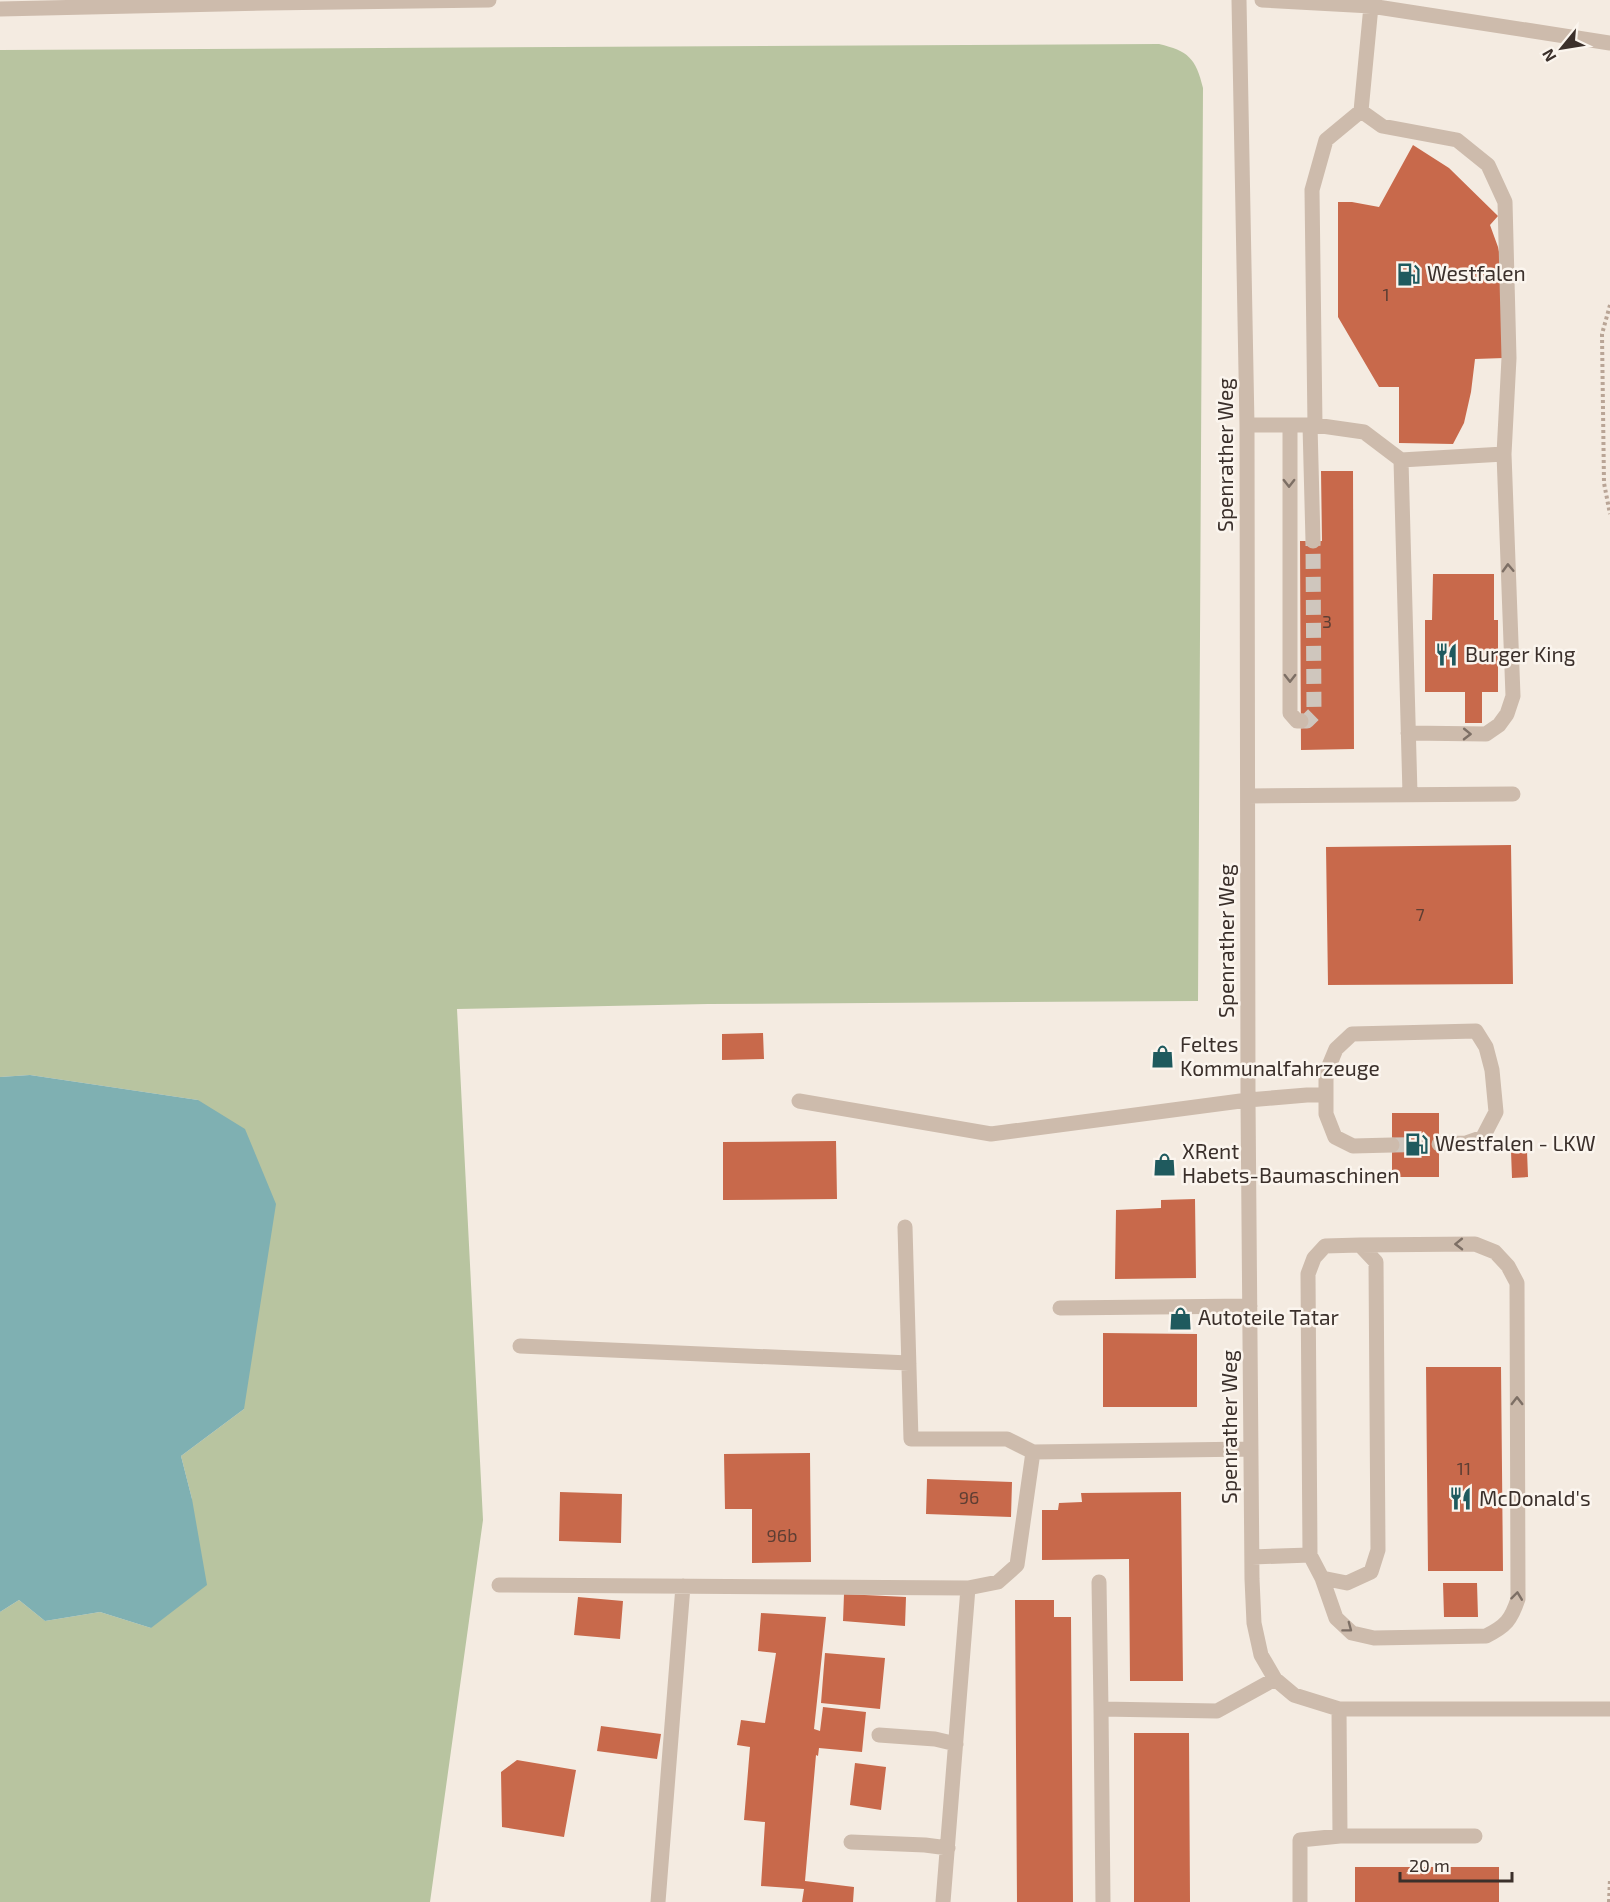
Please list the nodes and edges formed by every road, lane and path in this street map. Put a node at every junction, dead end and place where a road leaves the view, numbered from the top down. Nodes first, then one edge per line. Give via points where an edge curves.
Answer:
1 (489, 0) edge
2 (1239, 0) edge
3 (1262, 0) edge
4 (266, 1) edge
5 (91, 3) edge
6 (1371, 6) junction
7 (0, 9) edge
8 (1610, 43) edge
9 (1361, 111) junction
10 (1610, 305) edge
11 (1247, 425) junction
12 (1290, 425) junction
13 (1313, 425) junction
14 (1504, 454) junction
15 (1401, 460) junction
16 (1610, 514) edge
17 (1313, 541) tunnel mouth
18 (1301, 721) dead end
19 (1408, 733) junction
20 (1410, 794) junction
21 (1514, 794) dead end
22 (1248, 796) junction
23 (1326, 1095) junction
24 (1248, 1100) junction
25 (799, 1101) dead end
26 (1439, 1144) tunnel mouth
27 (1392, 1145) tunnel mouth
28 (905, 1227) dead end
29 (1360, 1245) junction
30 (1250, 1306) junction
31 (1060, 1308) dead end
32 (520, 1346) dead end
33 (909, 1363) junction
34 (1251, 1449) junction
35 (1033, 1452) junction
36 (1310, 1556) junction
37 (1252, 1557) junction
38 (1322, 1578) junction
39 (1099, 1582) dead end
40 (499, 1585) dead end
41 (683, 1586) junction
42 (968, 1588) junction
43 (1275, 1679) junction
44 (1340, 1708) junction
45 (1101, 1709) junction
46 (1610, 1709) edge
47 (879, 1735) dead end
48 (956, 1744) junction
49 (1340, 1836) junction
50 (1475, 1836) dead end
51 (851, 1842) dead end
52 (948, 1848) junction
53 (1610, 1879) edge
54 (658, 1902) edge
55 (944, 1902) edge
56 (1102, 1902) edge
57 (1300, 1902) edge
58 (1609, 1902) edge

1 - 4 street
2 - 11 street, Spenrather Weg
3 - 6 street
4 - 5 street
5 - 7 street
6 - 8 street
6 - 9 street
9 - 13 street via 1326,140 1311,190
9 - 14 street via 1382,126 1457,140 1488,165 1505,202 1509,358
10 - 16 path via 1602,334 1604,483
11 - 12 street
11 - 22 street, Spenrather Weg
12 - 13 street
12 -> 18 street via 1290,713
13 - 15 street via 1364,432
13 - 17 street
14 - 15 street
19 -> 14 street via 1486,734 1507,714 1513,696
15 - 19 street
19 - 20 street
20 - 21 street
20 - 22 street
22 - 24 street, Spenrather Weg
23 - 24 street
23 - 26 street via 1326,1073 1332,1057 1352,1034 1476,1031 1486,1047 1492,1070 1496,1112 1483,1137 1466,1143
23 - 27 street via 1326,1114 1335,1137 1353,1146
24 - 25 street via 991,1134
24 - 30 street, Spenrather Weg
28 - 33 street
29 - 36 street via 1325,1246 1314,1258 1308,1274
29 - 38 street via 1376,1262 1378,1550 1371,1572 1347,1583
38 -> 29 street via 1336,1618 1352,1633 1374,1638 1486,1636 1501,1629 1512,1617 1518,1599 1516,1283 1509,1266 1496,1252 1475,1244
30 - 31 street
30 - 34 street, Spenrather Weg
32 - 33 street
33 - 35 street via 910,1439 1007,1439
34 - 35 street
34 - 37 street, Spenrather Weg
35 - 42 street via 1017,1565 998,1582
36 - 37 street
36 - 38 street
37 - 43 street, Spenrather Weg via 1254,1623 1261,1655
39 - 45 street
40 - 41 street
41 - 42 street
41 - 54 street
42 - 48 street
43 - 44 street, Spenrather Weg via 1294,1695
43 - 45 street via 1217,1711
44 - 46 street, Spenrather Weg
44 - 49 street
45 - 56 street
47 - 48 street
48 - 52 street
49 - 50 street
49 - 57 street via 1300,1839
51 - 52 street
52 - 55 street
53 - 58 path

